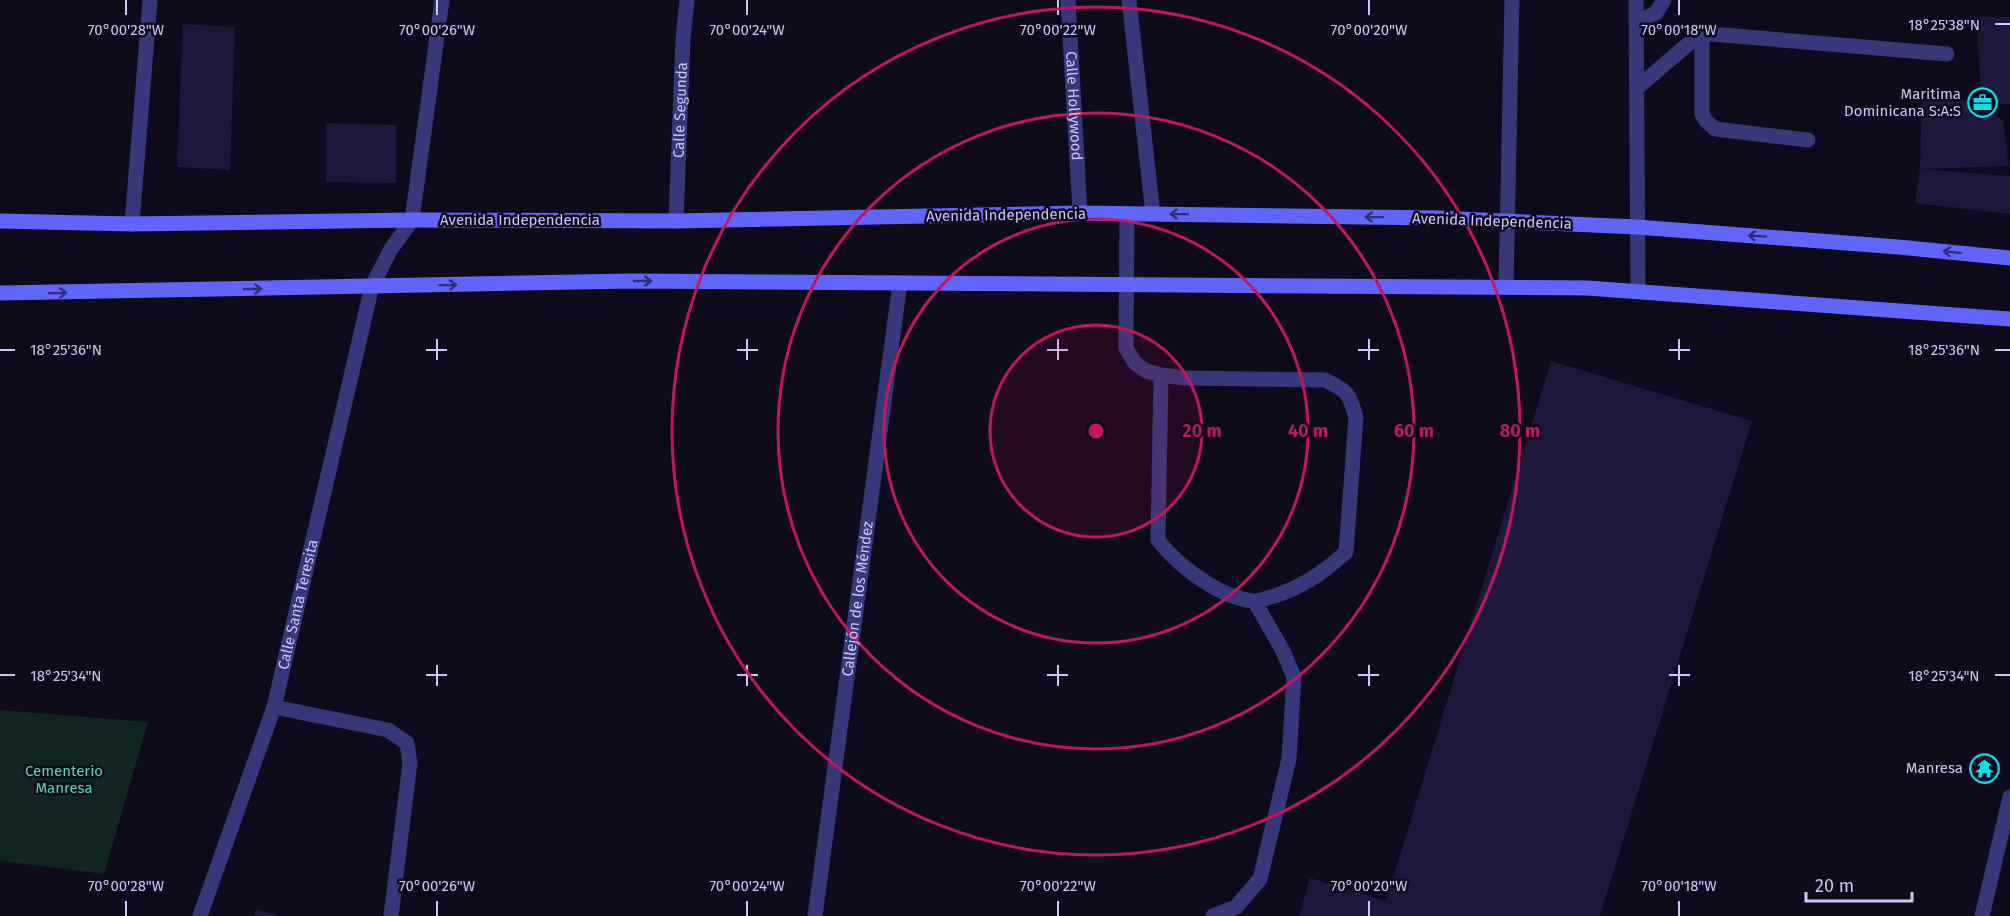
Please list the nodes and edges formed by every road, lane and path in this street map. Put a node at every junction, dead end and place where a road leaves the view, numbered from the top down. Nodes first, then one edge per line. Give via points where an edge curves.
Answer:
1 (150, 0) edge
2 (442, 0) edge
3 (687, 0) edge
4 (1068, 0) edge
5 (1129, 0) edge
6 (1512, 0) edge
7 (1636, 0) edge
8 (1664, 0) edge
9 (1636, 22) junction
10 (1702, 36) junction
11 (1947, 54) dead end
12 (1637, 88) junction
13 (1808, 141) dead end
14 (1080, 213) junction
15 (1127, 214) junction
16 (1153, 214) junction
17 (412, 220) junction
18 (1507, 220) junction
19 (0, 221) edge
20 (676, 221) junction
21 (132, 224) junction
22 (1637, 227) junction
23 (2010, 258) edge
24 (900, 283) junction
25 (1127, 285) junction
26 (372, 286) junction
27 (1506, 287) junction
28 (1638, 291) junction
29 (0, 293) edge
30 (2010, 319) edge
31 (1161, 375) junction
32 (1255, 602) junction
33 (274, 706) junction
34 (2010, 797) edge
35 (200, 916) edge
36 (391, 916) edge
37 (815, 916) edge
38 (1213, 916) edge
39 (1982, 916) edge

1 - 21 street
2 - 17 street
3 - 20 street, Calle Segunda
4 - 14 street, Calle Hollywood
5 - 16 street
6 - 18 street
7 - 9 street
8 - 9 street via 1656,13
9 - 12 street
10 - 11 street
10 - 12 street
10 - 13 street via 1702,114 1706,121 1715,129
12 - 22 street
14 - 15 street, Avenida Independencia
14 - 20 street, Avenida Independencia
15 - 16 street, Avenida Independencia
15 - 25 street
18 -> 16 street, Avenida Independencia
17 - 20 street, Avenida Independencia
17 - 21 street, Avenida Independencia
17 - 26 street, Calle Santa Teresita
18 - 22 street, Avenida Independencia
18 - 27 street
19 - 21 street, Avenida Independencia
23 -> 22 street, Avenida Independencia
22 - 28 street
24 - 25 street
26 -> 24 street via 632,281
24 - 37 street, Callejón de los Méndez
25 - 27 street
25 - 31 street via 1126,348 1135,363
29 -> 26 street
26 - 33 street, Calle Santa Teresita
27 - 28 street
28 - 30 street
31 - 32 street via 1158,540 1170,556 1204,582
31 - 32 street via 1325,380 1351,397 1356,417 1346,552 1324,572 1290,591
32 - 38 street via 1294,677 1289,759 1260,879 1236,907
33 - 35 street, Calle Santa Teresita
33 - 36 street via 388,730 407,743 410,763
34 - 39 street

